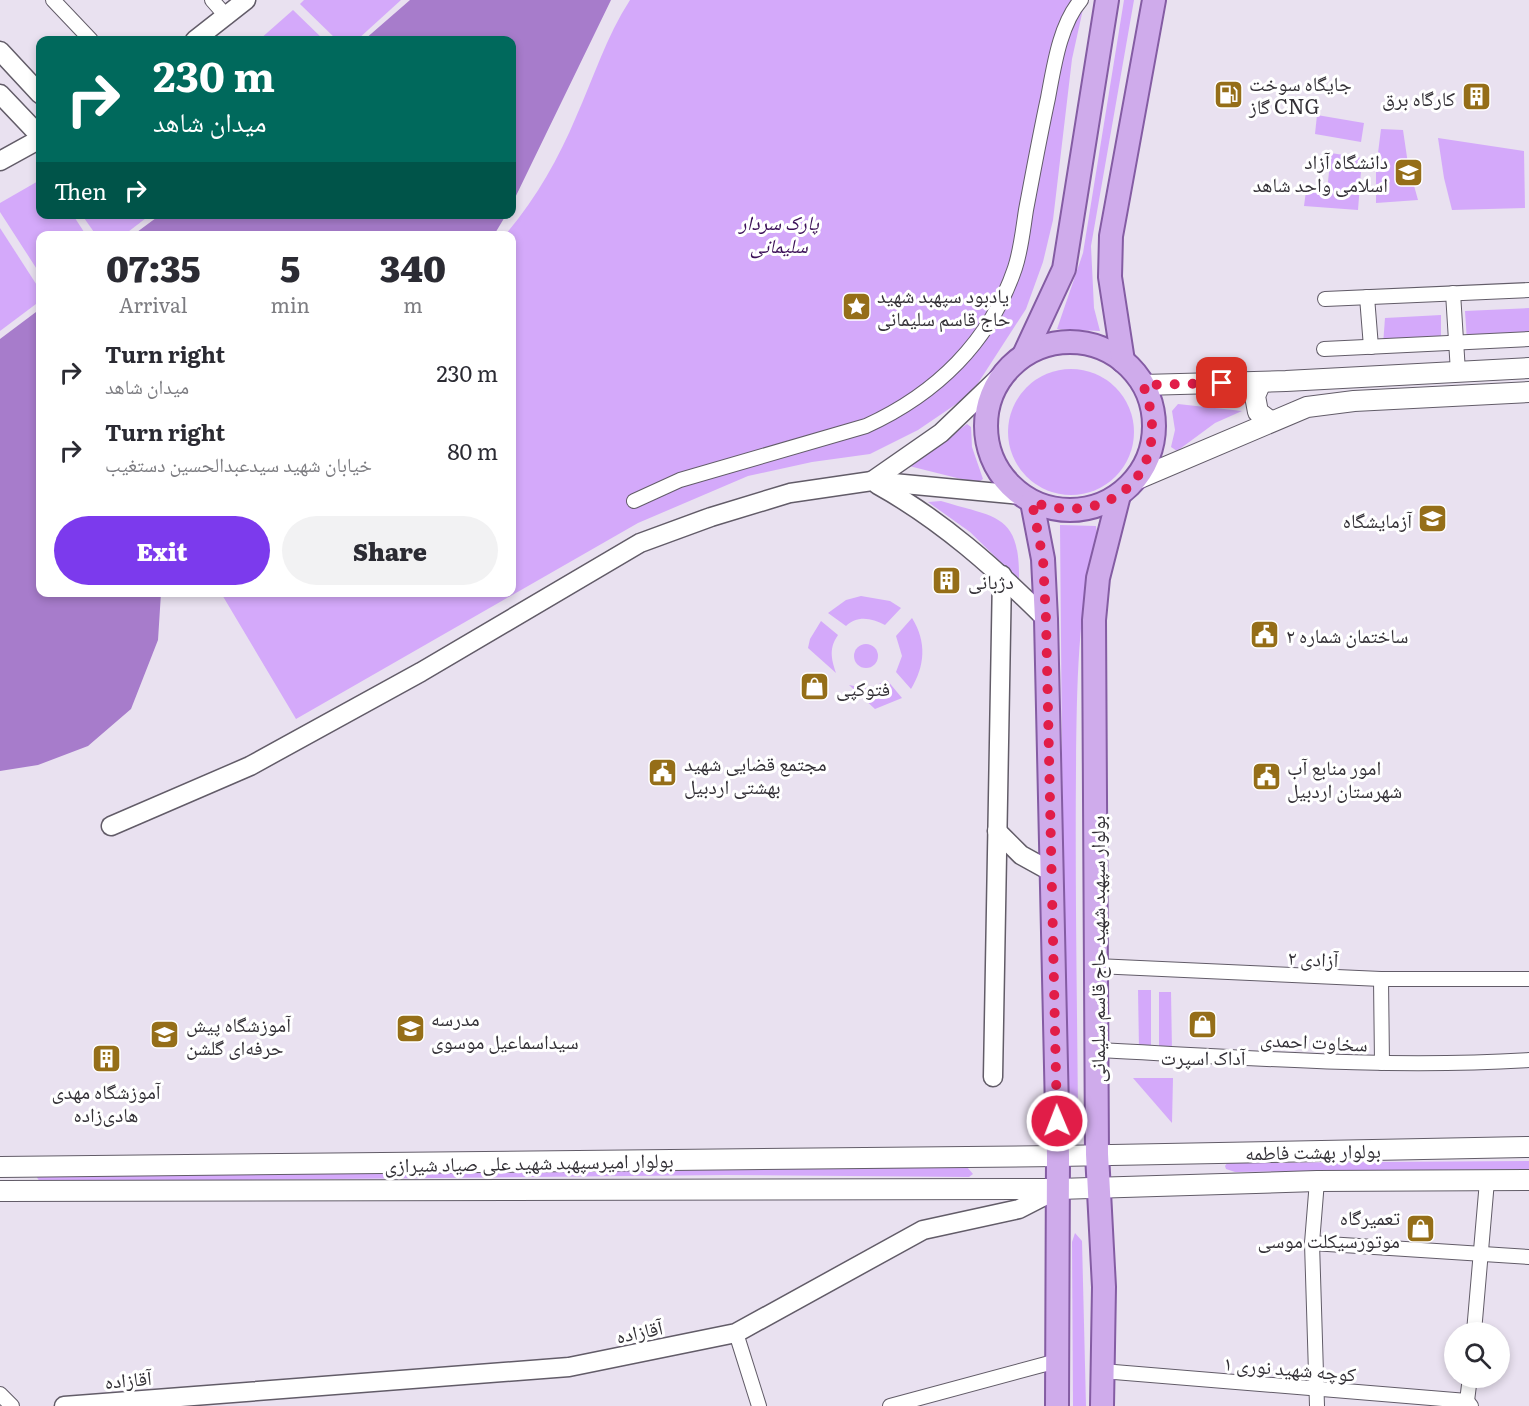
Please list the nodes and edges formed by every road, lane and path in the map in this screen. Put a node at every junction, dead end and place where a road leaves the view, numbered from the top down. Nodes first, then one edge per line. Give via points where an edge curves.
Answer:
1 (53, 0) edge
2 (212, 0) edge
3 (246, 0) edge
4 (1082, 0) edge
5 (1107, 0) edge
6 (1154, 0) edge
7 (227, 17) junction
8 (87, 36) edge
9 (201, 36) edge
10 (0, 51) edge
11 (36, 90) edge
12 (0, 94) edge
13 (36, 134) edge
14 (36, 140) edge
15 (0, 161) edge
16 (1529, 290) edge
17 (1453, 293) junction
18 (1367, 297) junction
19 (1324, 299) dead end
20 (1529, 339) edge
21 (1456, 343) junction
22 (1371, 347) junction
23 (1324, 349) dead end
24 (1123, 361) junction
25 (1017, 362) junction
26 (1529, 368) edge
27 (1458, 372) junction
28 (1261, 382) junction
29 (1143, 385) junction
30 (1529, 392) edge
31 (1270, 421) junction
32 (872, 481) junction
33 (1127, 488) junction
34 (1027, 499) junction
35 (634, 501) dead end
36 (1002, 575) junction
37 (1046, 619) junction
38 (111, 826) dead end
39 (997, 831) junction
40 (1050, 871) junction
41 (1096, 966) junction
42 (1381, 979) junction
43 (1529, 979) edge
44 (1097, 1050) junction
45 (1529, 1059) edge
46 (1382, 1063) junction
47 (993, 1077) dead end
48 (1529, 1147) edge
49 (1097, 1154) junction
50 (1058, 1155) junction
51 (0, 1167) edge
52 (1529, 1180) edge
53 (1317, 1181) junction
54 (1487, 1181) junction
55 (1099, 1187) junction
56 (1058, 1189) junction
57 (0, 1191) edge
58 (1312, 1244) junction
59 (1480, 1254) junction
60 (1529, 1257) edge
61 (1474, 1322) edge
62 (736, 1333) junction
63 (1057, 1361) junction
64 (1102, 1371) junction
65 (1470, 1388) edge
66 (1317, 1389) junction
67 (0, 1394) edge
68 (197, 1400) edge
69 (1469, 1404) edge
70 (12, 1406) edge
71 (64, 1406) edge
72 (759, 1406) edge
73 (890, 1406) edge
74 (1057, 1406) edge
75 (1102, 1406) edge
76 (1317, 1406) edge

1 - 8 street
2 - 7 street
3 - 7 street
4 - 35 street via 1071,12 1053,72 1016,266 996,312 967,354 930,389 866,426 680,480
5 - 25 main road via 1064,269
6 - 24 main road via 1111,236 1110,277
7 - 9 street
10 - 11 street
12 - 13 street
14 - 15 street
16 - 17 street
17 - 18 street
17 - 21 street
18 - 19 street
18 - 22 street
20 - 21 street
21 - 22 street
21 - 27 street
22 - 23 street
24 - 25 main road via 1085,344 1053,344
24 - 29 main road
25 - 32 street via 941,434
25 - 34 main road via 995,387 987,410 986,434 992,458 1004,479
26 - 27 main road
27 - 28 main road
28 - 29 main road
28 - 31 main road via 1255,396 1258,411
29 - 33 main road via 1154,424 1149,454
30 - 31 main road via 1354,401 1307,407
31 - 33 main road
32 - 34 street
32 - 36 street via 912,503
32 - 38 street via 790,493 640,543 421,672 250,766
33 - 34 main road via 1099,506 1076,511 1053,509
33 - 41 main road, بولوار سپهبد شهید حاج قاسم سلیمانی via 1098,578 1094,620
34 - 37 main road, بولوار سپهبد شهید حاج قاسم سلیمانی via 1043,559
36 - 37 street
36 - 39 street
37 - 40 main road, بولوار سپهبد شهید حاج قاسم سلیمانی
39 - 40 street via 1021,855
39 - 47 street
40 - 50 main road, بولوار سپهبد شهید حاج قاسم سلیمانی
41 - 42 street, آزادی ۲
41 - 44 main road, بولوار سپهبد شهید حاج قاسم سلیمانی
42 - 43 street, آزادی ۲
42 - 46 street
44 - 46 street, سخاوت احمدی
44 - 49 main road, بولوار سپهبد شهید حاج قاسم سلیمانی
45 - 46 street, سخاوت احمدی
48 - 49 main road, بولوار بهشت فاطمه
49 - 50 main road, بولوار بهشت فاطمه
49 - 55 main road, بولوار سپهبد شهید حاج قاسم سلیمانی
50 - 51 main road, بولوار امیرسپهبد شهید علی صیاد شیرازی
50 - 56 main road, بولوار سپهبد شهید حاج قاسم سلیمانی
52 - 54 main road, بولوار بهشت فاطمه
53 - 54 main road, بولوار بهشت فاطمه
53 - 55 main road, بولوار بهشت فاطمه
53 - 58 street
54 - 59 street
55 - 56 main road, بولوار بهشت فاطمه
55 - 64 main road, بولوار سپهبد شهید حاج قاسم سلیمانی via 1104,1287
56 - 57 main road, بولوار امیرسپهبد شهید علی صیاد شیرازی
56 - 62 street, آقازاده via 1019,1209 923,1230
56 - 63 main road, بولوار سپهبد شهید حاج قاسم سلیمانی
58 - 59 street
58 - 66 street
59 - 60 street
59 - 61 street
62 - 68 street, آقازاده via 569,1367
62 - 72 street
63 - 73 street
63 - 74 main road, بولوار سپهبد شهید حاج قاسم سلیمانی
64 - 66 street, کوچه شهید نوری ۱
64 - 75 main road, بولوار سپهبد شهید حاج قاسم سلیمانی
65 - 69 street
66 - 69 street, کوچه شهید نوری ۱
66 - 76 street
67 - 70 street
68 - 71 street, آقازاده

